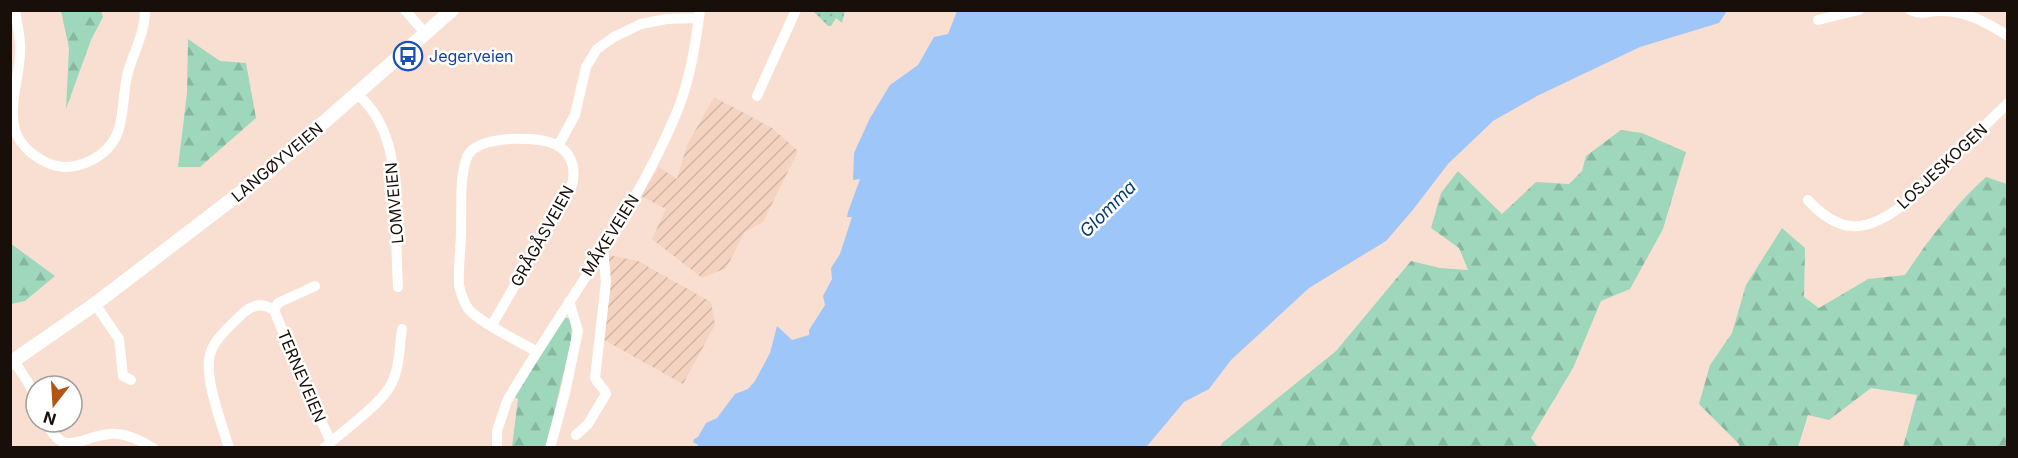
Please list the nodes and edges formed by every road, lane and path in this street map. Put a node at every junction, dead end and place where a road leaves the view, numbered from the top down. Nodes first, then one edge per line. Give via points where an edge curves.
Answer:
1 (15, 10) edge
2 (145, 10) edge
3 (405, 10) edge
4 (452, 10) edge
5 (796, 10) edge
6 (1858, 10) edge
7 (1910, 10) edge
8 (700, 14) edge
9 (1818, 20) dead end
10 (425, 33) junction
11 (2007, 36) edge
12 (357, 94) junction
13 (758, 96) dead end
14 (2007, 103) edge
15 (558, 146) junction
16 (1808, 200) dead end
17 (603, 248) junction
18 (315, 286) dead end
19 (398, 287) dead end
20 (569, 301) junction
21 (95, 304) junction
22 (274, 310) junction
23 (492, 325) junction
24 (402, 329) dead end
25 (536, 351) junction
26 (12, 362) edge
27 (24, 378) edge
28 (131, 380) dead end
29 (52, 434) edge
30 (576, 435) dead end
31 (328, 445) edge
32 (153, 447) edge
33 (229, 447) edge
34 (497, 447) edge
35 (550, 447) edge

1 - 2 street via 20,50 14,98 16,132 38,158 70,167 101,155 117,136 128,72
3 - 10 street
4 - 10 main road, LANGØYVEIEN
5 - 13 street
6 - 9 street
7 - 11 street via 1962,14
8 - 15 street via 641,24 597,49 586,68 575,115
8 - 17 street, MÅKEVEIEN via 687,84 674,121
10 - 12 main road, LANGØYVEIEN
12 - 19 street, LOMVEIEN via 379,120 388,144 397,195
12 - 21 main road, LANGØYVEIEN via 265,174
14 - 16 street, LOSJESKOGEN via 1915,196 1883,218 1848,226 1817,210
15 - 23 street, GRÅGÅSVEIEN via 572,162 571,188
15 - 23 street via 516,138 498,139 468,155 463,181 459,288 467,307
17 - 20 street, MÅKEVEIEN
17 - 30 street via 606,282 595,378 606,394 588,424
18 - 22 street, TERNEVEIEN via 278,303
20 - 25 street, MÅKEVEIEN
20 - 35 street via 578,331
21 - 26 main road, LANGØYVEIEN
21 - 28 street via 119,339 123,376
22 - 31 street, TERNEVEIEN
22 - 33 street, TERNEVEIEN via 260,304 246,310 224,332 211,353 211,381
23 - 25 street
24 - 31 street via 390,387
25 - 34 street, MÅKEVEIEN via 501,415
26 - 27 street
29 - 32 street via 63,444 110,434 131,437

